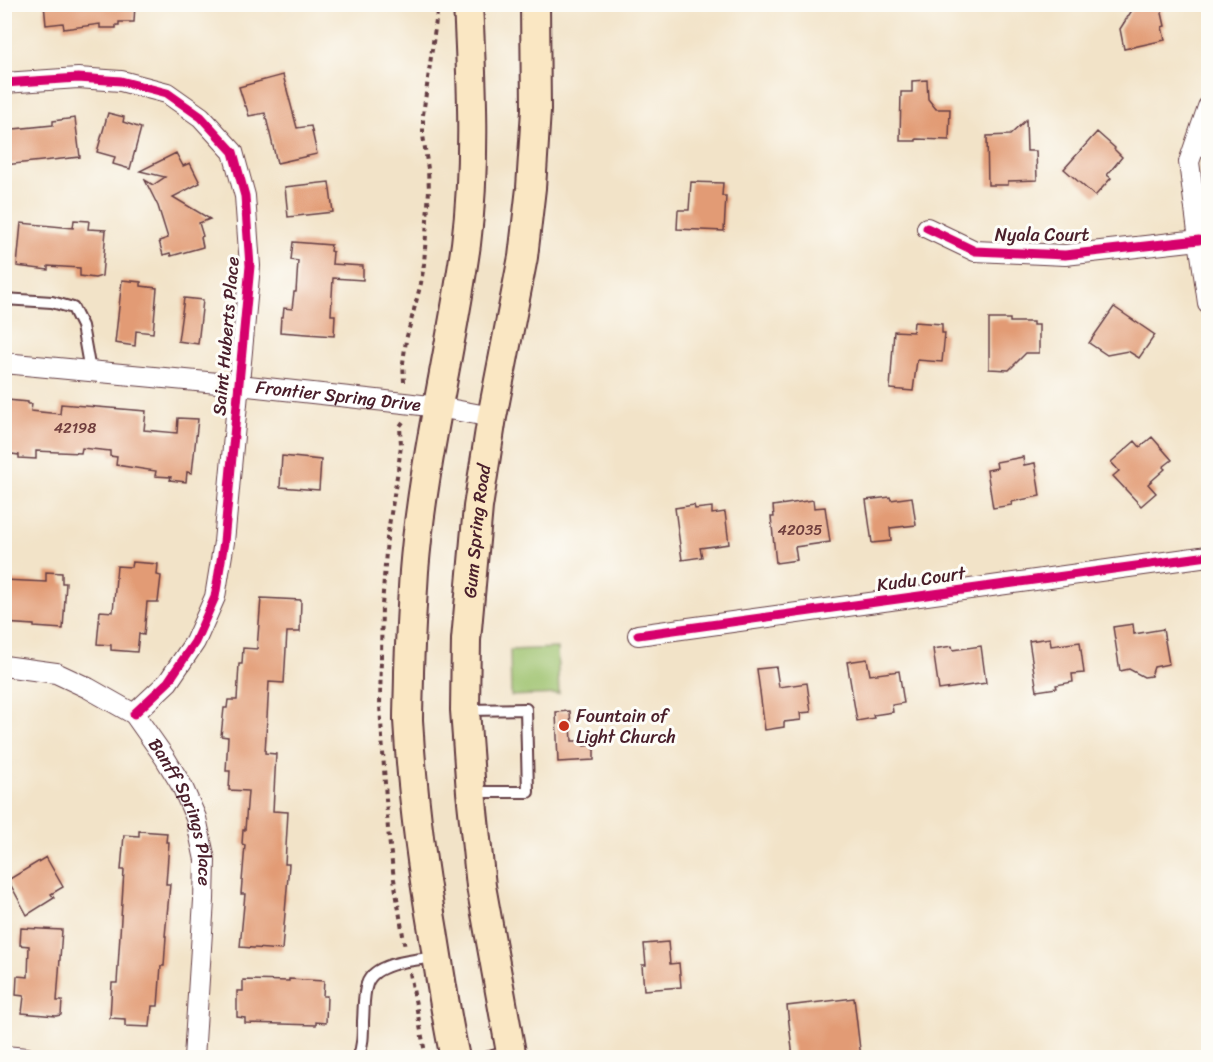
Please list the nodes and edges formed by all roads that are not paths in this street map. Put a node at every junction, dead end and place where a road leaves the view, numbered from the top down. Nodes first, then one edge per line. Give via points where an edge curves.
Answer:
1 (468, 4) edge
2 (535, 4) edge
3 (4, 83) edge
4 (1209, 107) edge
5 (927, 228) dead end
6 (1199, 240) junction
7 (4, 299) edge
8 (1209, 303) edge
9 (4, 363) edge
10 (90, 371) junction
11 (239, 385) junction
12 (438, 407) junction
13 (492, 417) junction
14 (1209, 556) edge
15 (638, 635) dead end
16 (4, 666) edge
17 (465, 710) junction
18 (134, 714) junction
19 (471, 792) junction
20 (437, 957) junction
21 (503, 1055) edge
22 (4, 1056) edge
23 (27, 1058) edge
24 (194, 1058) edge
25 (358, 1058) edge
26 (455, 1058) edge

1 - 12 main road via 472,184
2 - 13 main road, Gum Spring Road via 536,110 531,188 523,257
3 - 11 street, Saint Huberts Place via 78,78 120,81 167,93 201,117 234,152 245,196 250,266
4 - 6 street via 1189,162
5 - 6 street, Nyala Court via 975,251 1065,255
6 - 8 street
7 - 10 lane via 52,302 73,308 82,326
9 - 10 street, Frontier Spring Drive
10 - 11 street, Frontier Spring Drive
11 - 12 street, Frontier Spring Drive
11 - 18 street, Saint Huberts Place via 215,597 195,642 168,682
12 - 13 street, Frontier Spring Drive
12 - 20 main road via 414,569 408,717 422,867
13 - 17 main road, Gum Spring Road via 471,575
14 - 15 street, Kudu Court
16 - 18 street, Banff Springs Place via 56,673
17 - 19 main road, Gum Spring Road
17 - 19 lane via 526,709 528,792
18 - 24 street, Banff Springs Place via 182,786 196,818 205,860
19 - 21 main road, Gum Spring Road
20 - 25 lane via 387,966 371,976 365,991
20 - 26 main road
22 - 23 street

